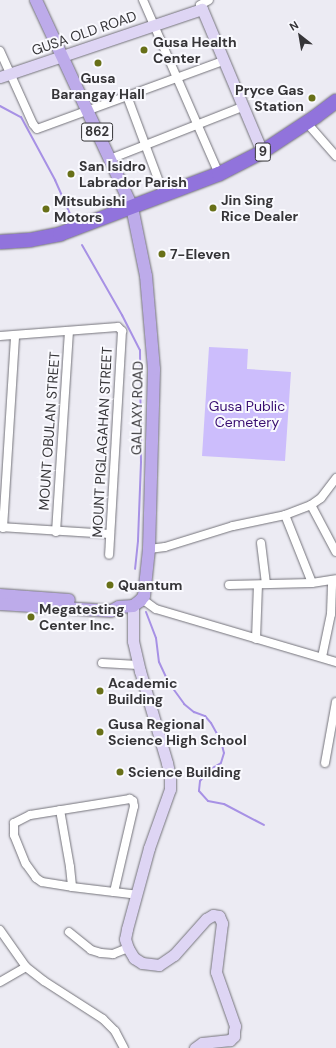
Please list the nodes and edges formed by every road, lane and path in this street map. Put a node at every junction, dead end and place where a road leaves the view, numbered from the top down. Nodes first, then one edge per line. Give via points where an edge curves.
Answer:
1 (36, 0) edge
2 (143, 0) edge
3 (209, 0) edge
4 (200, 5) edge
5 (153, 25) junction
6 (0, 51) edge
7 (63, 57) junction
8 (223, 61) junction
9 (5, 76) edge
10 (176, 78) junction
11 (127, 96) junction
12 (336, 100) edge
13 (242, 107) junction
14 (88, 111) junction
15 (307, 123) junction
16 (197, 125) junction
17 (146, 145) junction
18 (262, 152) junction
19 (336, 156) edge
20 (110, 159) junction
21 (219, 174) junction
22 (164, 195) junction
23 (132, 207) junction
24 (0, 242) edge
25 (69, 332) junction
26 (16, 335) junction
27 (0, 336) edge
28 (336, 478) edge
29 (311, 505) junction
30 (285, 515) junction
31 (2, 528) edge
32 (56, 532) junction
33 (110, 534) junction
34 (261, 543) dead end
35 (149, 549) junction
36 (336, 552) edge
37 (109, 555) dead end
38 (334, 580) edge
39 (312, 583) junction
40 (229, 585) dead end
41 (262, 585) junction
42 (0, 594) edge
43 (138, 602) junction
44 (0, 604) edge
45 (119, 607) junction
46 (256, 639) junction
47 (322, 657) junction
48 (336, 662) edge
49 (102, 663) dead end
50 (138, 665) junction
51 (336, 702) edge
52 (325, 763) dead end
53 (60, 810) junction
54 (72, 887) junction
55 (114, 892) junction
56 (137, 895) junction
57 (0, 930) edge
58 (69, 932) dead end
59 (128, 948) junction
60 (26, 967) junction
61 (0, 982) edge
62 (124, 1048) edge
63 (195, 1048) edge

1 - 7 main road, 862
2 - 5 street
3 - 4 street
4 - 5 main road, GUSA OLD ROAD
4 - 8 main road
5 - 7 main road, GUSA OLD ROAD
5 - 10 street
6 - 9 street
7 - 9 main road, GUSA OLD ROAD
7 - 14 main road, 862
8 - 10 street
8 - 13 main road
9 - 14 street via 35,128
10 - 11 street
10 - 16 street
11 - 14 street
11 - 17 street
12 - 15 highway, 9
13 - 16 street
13 - 18 main road
14 - 20 main road, 862
15 - 18 highway, 9
15 - 19 street
16 - 17 street
16 - 21 street
17 - 20 street
17 - 22 street
18 - 21 highway, 9
20 - 23 main road, 862
21 - 22 highway, 9
22 - 23 highway, 9
23 - 24 highway, 9 via 60,234
23 - 35 main road, GALAXY ROAD via 146,276 154,369
25 - 26 street
25 - 32 street, MOUNT OBULAN STREET
25 - 33 street, MOUNT PIGLAGAHAN STREET via 118,327 122,331
26 - 27 street
26 - 31 street
28 - 29 street via 321,498
29 - 30 street
29 - 36 street
30 - 35 street
30 - 39 street
31 - 32 street
32 - 33 street
33 - 37 street, MOUNT PIGLAGAHAN STREET
34 - 41 street
35 - 43 main road, GALAXY ROAD via 146,589
38 - 39 street
38 - 47 street via 331,614
39 - 41 street
40 - 41 street
41 - 46 street
42 - 45 main road via 112,603
43 - 45 main road
43 - 46 street
43 - 50 main road via 133,640
44 - 45 main road via 111,611
46 - 47 street
47 - 48 street
49 - 50 street
50 - 56 main road via 170,776 170,789 149,848
51 - 52 street
53 - 54 street
53 - 54 street via 18,819 13,826 14,835 26,864 36,878 42,882
53 - 55 street via 130,799 133,801 134,806
54 - 55 street
55 - 56 street
56 - 59 main road via 125,933
57 - 60 street
58 - 59 street via 91,950 100,953 113,954
59 - 63 main road via 134,958 142,963 159,965 174,955 206,919 213,915 219,916 222,923 216,972 235,1026 234,1036 230,1040 202,1043
60 - 61 street
60 - 62 street via 103,1018 115,1031

